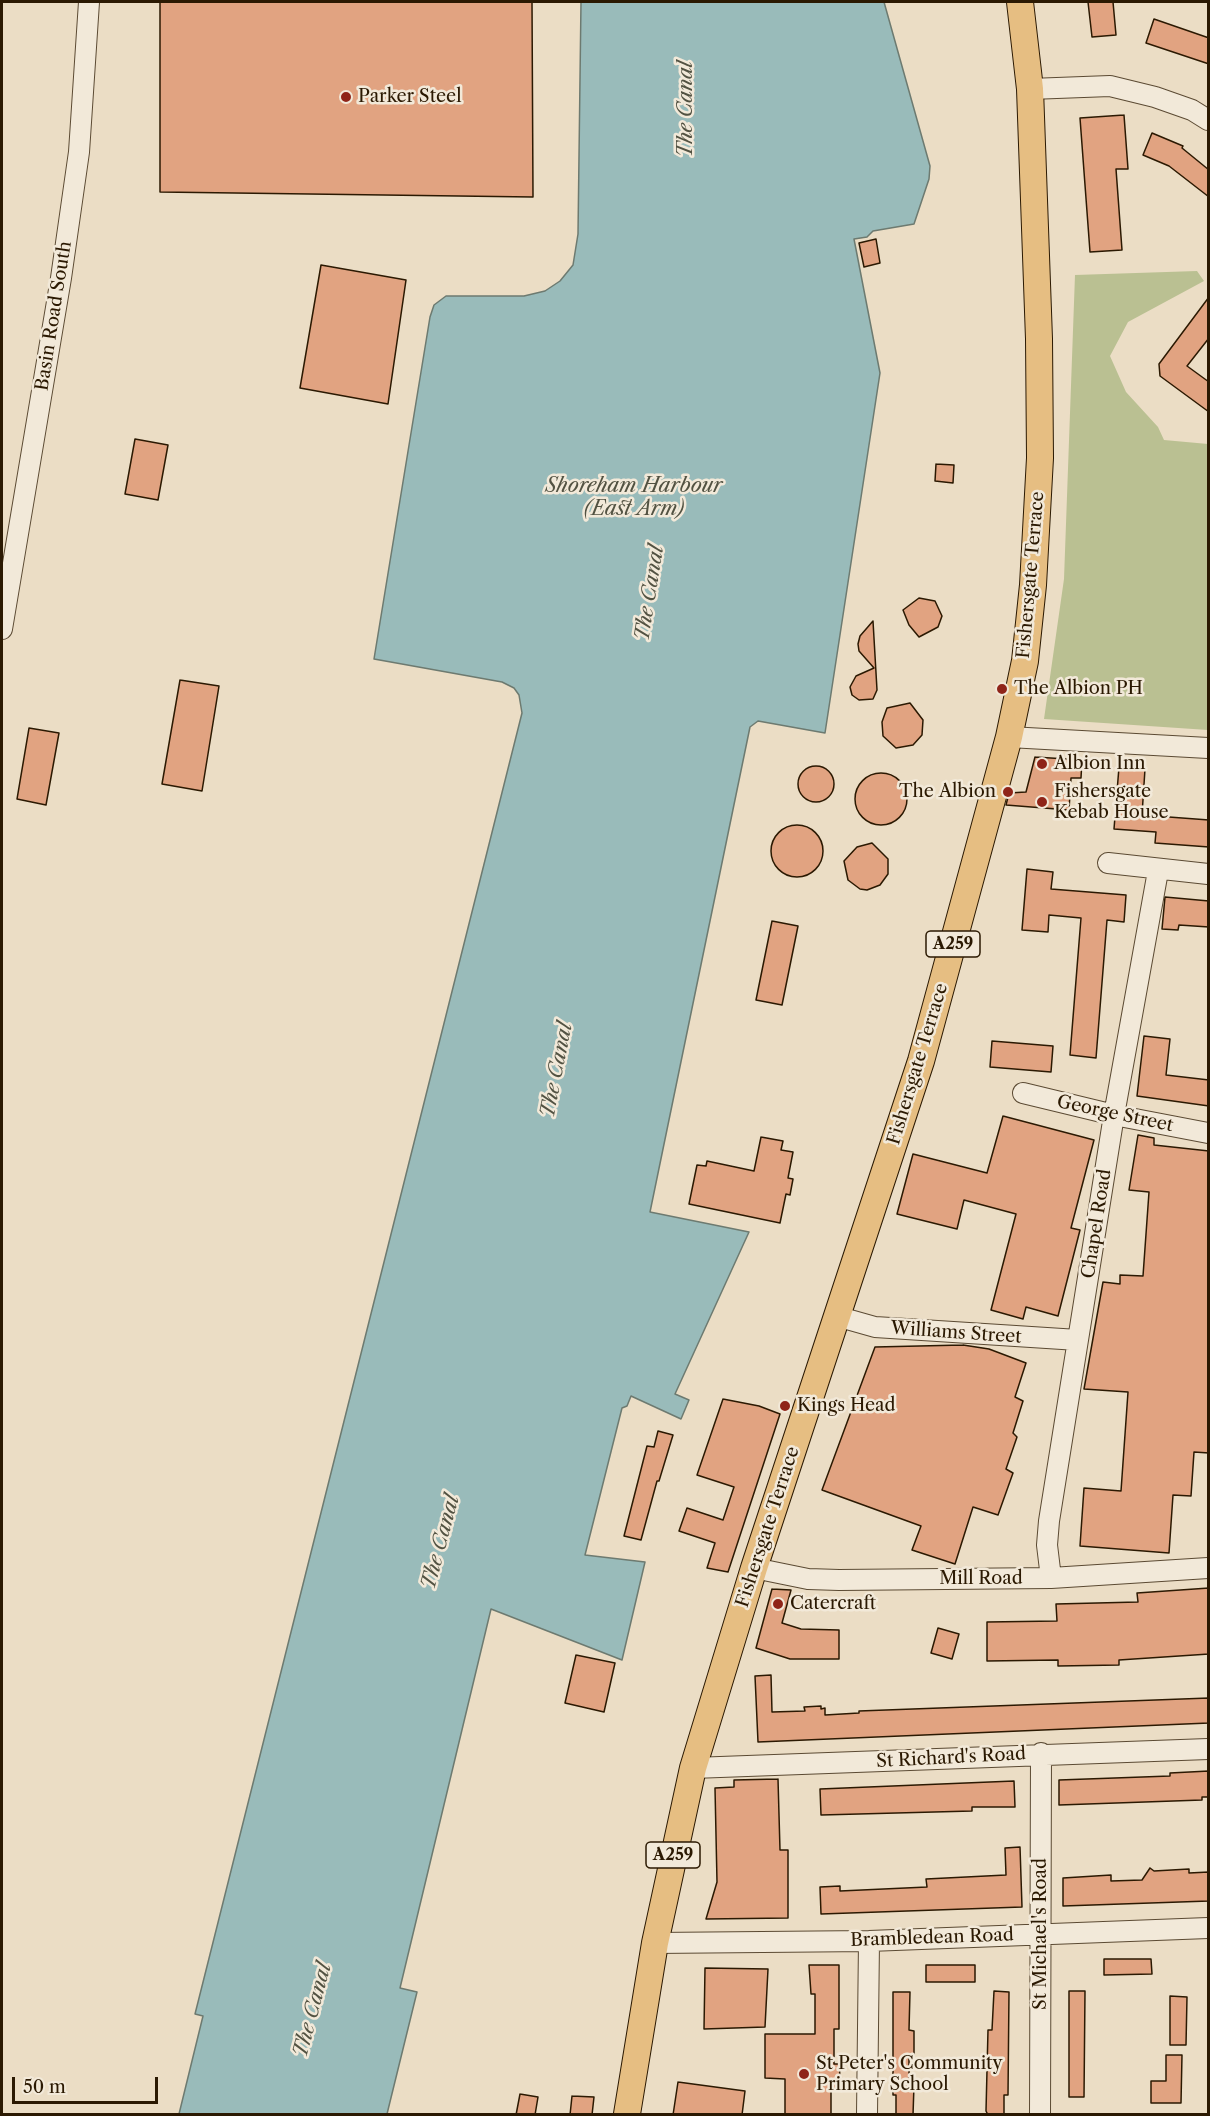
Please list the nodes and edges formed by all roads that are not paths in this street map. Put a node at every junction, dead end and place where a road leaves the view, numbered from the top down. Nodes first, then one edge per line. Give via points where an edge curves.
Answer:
1 (89, 2) edge
2 (1020, 2) edge
3 (1030, 89) junction
4 (1209, 120) edge
5 (2, 629) edge
6 (1009, 737) junction
7 (1209, 748) edge
8 (1108, 863) dead end
9 (1158, 871) junction
10 (1209, 874) edge
11 (1023, 1093) dead end
12 (1114, 1115) junction
13 (1209, 1132) edge
14 (836, 1316) junction
15 (1078, 1340) junction
16 (754, 1568) junction
17 (1209, 1568) edge
18 (1051, 1578) junction
19 (1209, 1749) edge
20 (1041, 1753) junction
21 (693, 1768) junction
22 (1209, 1928) edge
23 (1042, 1933) junction
24 (869, 1941) junction
25 (655, 1943) junction
26 (627, 2115) edge
27 (867, 2115) edge
28 (1040, 2115) edge

1 - 5 street, Basin Road South via 77,163
2 - 3 main road, A259
3 - 4 street via 1110,86 1192,110
3 - 6 main road, Fishersgate Terrace / A259 via 1040,459 1025,661
6 - 7 street
6 - 14 main road, Fishersgate Terrace / A259 via 921,1061
8 - 9 street
9 - 10 street
9 - 12 street, Chapel Road
11 - 12 street, George Street
12 - 13 street, George Street
12 - 15 street, Chapel Road
14 - 15 street, Williams Street via 875,1327
14 - 16 main road, Fishersgate Terrace / A259
15 - 18 street, Chapel Road via 1049,1521
16 - 18 street, Mill Road via 829,1580
16 - 21 main road, Fishersgate Terrace / A259
17 - 18 street, Mill Road
19 - 20 street, St Richard's Road
20 - 21 street, St Richard's Road
20 - 23 street, St Michael's Road
21 - 25 main road, Fishersgate Terrace / A259
22 - 23 street, Brambledean Road
23 - 24 street, Brambledean Road
23 - 28 street, St Michael's Road
24 - 25 street, Brambledean Road
24 - 27 street
25 - 26 main road, A259

